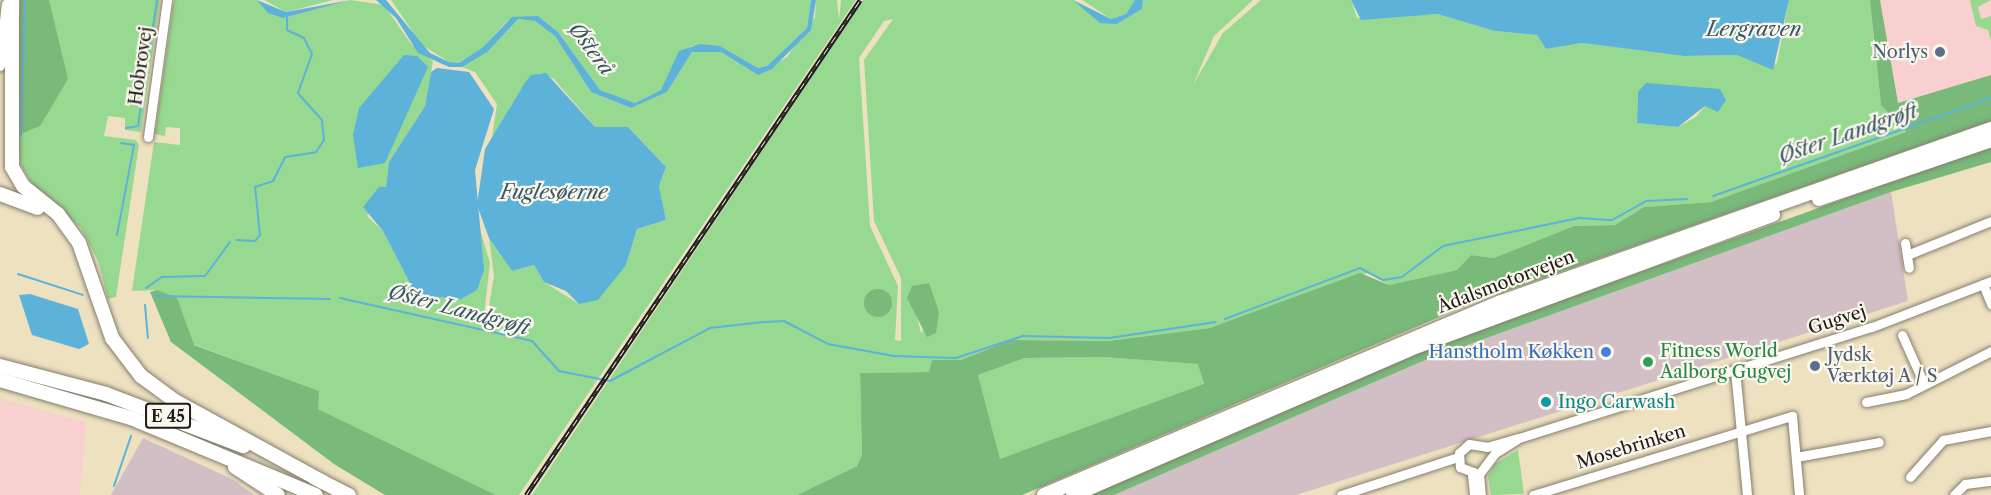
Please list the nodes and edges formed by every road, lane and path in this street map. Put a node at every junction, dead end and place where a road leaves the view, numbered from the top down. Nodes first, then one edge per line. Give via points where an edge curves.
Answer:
1 (7, 0) edge
2 (12, 0) edge
3 (168, 0) edge
4 (0, 66) edge
5 (1991, 129) edge
6 (148, 137) dead end
7 (1991, 140) edge
8 (0, 194) edge
9 (1991, 221) edge
10 (71, 232) junction
11 (1905, 243) dead end
12 (1907, 255) junction
13 (1909, 268) dead end
14 (1987, 282) edge
15 (1991, 304) edge
16 (1902, 335) dead end
17 (1991, 351) edge
18 (0, 366) edge
19 (1735, 370) junction
20 (0, 380) edge
21 (1924, 384) junction
22 (1866, 402) dead end
23 (131, 418) junction
24 (1740, 430) junction
25 (1991, 431) edge
26 (1520, 438) junction
27 (1879, 442) dead end
28 (1481, 446) junction
29 (1796, 457) junction
30 (1489, 461) junction
31 (1459, 462) junction
32 (1475, 474) junction
33 (1910, 477) dead end
34 (1991, 481) edge
35 (326, 483) junction
36 (278, 495) edge
37 (316, 495) edge
38 (350, 495) edge
39 (1044, 495) edge
40 (1073, 495) edge
41 (1341, 495) edge
42 (1474, 495) edge
43 (1481, 495) edge
44 (1533, 495) edge
45 (1747, 495) edge
46 (1799, 495) edge
47 (1954, 495) edge

1 - 4 main road
2 - 10 highway via 12,167 23,186
3 - 6 street, Hobrovej
5 - 39 highway, Ådalsmotorvejen via 1501,302
7 - 40 highway, Ådalsmotorvejen via 1523,305 1288,399
8 - 10 highway via 26,200
9 - 12 street
10 - 35 highway via 112,338 141,376 174,402
11 - 12 street
12 - 13 street
14 - 15 street
14 - 19 street, Gugvej
16 - 21 street
17 - 21 street
18 - 35 highway, E 45 via 141,406
19 - 24 street
19 - 26 street, Gugvej
20 - 23 highway, E 45
21 - 22 street via 1906,394
23 - 36 highway via 243,471
23 - 37 highway, E 45
24 - 29 street, Mosebrinken via 1792,416
24 - 44 street, Mosebrinken
24 - 45 street
25 - 33 street via 1943,440
26 - 28 street, Gugvej
26 - 30 street, Gugvej
27 - 29 street
28 - 30 street
28 - 31 street via 1465,446
29 - 46 street
30 - 32 street
31 - 32 street
31 - 41 street
32 - 42 street
32 - 43 street
34 - 47 street via 1965,484
35 - 38 highway

